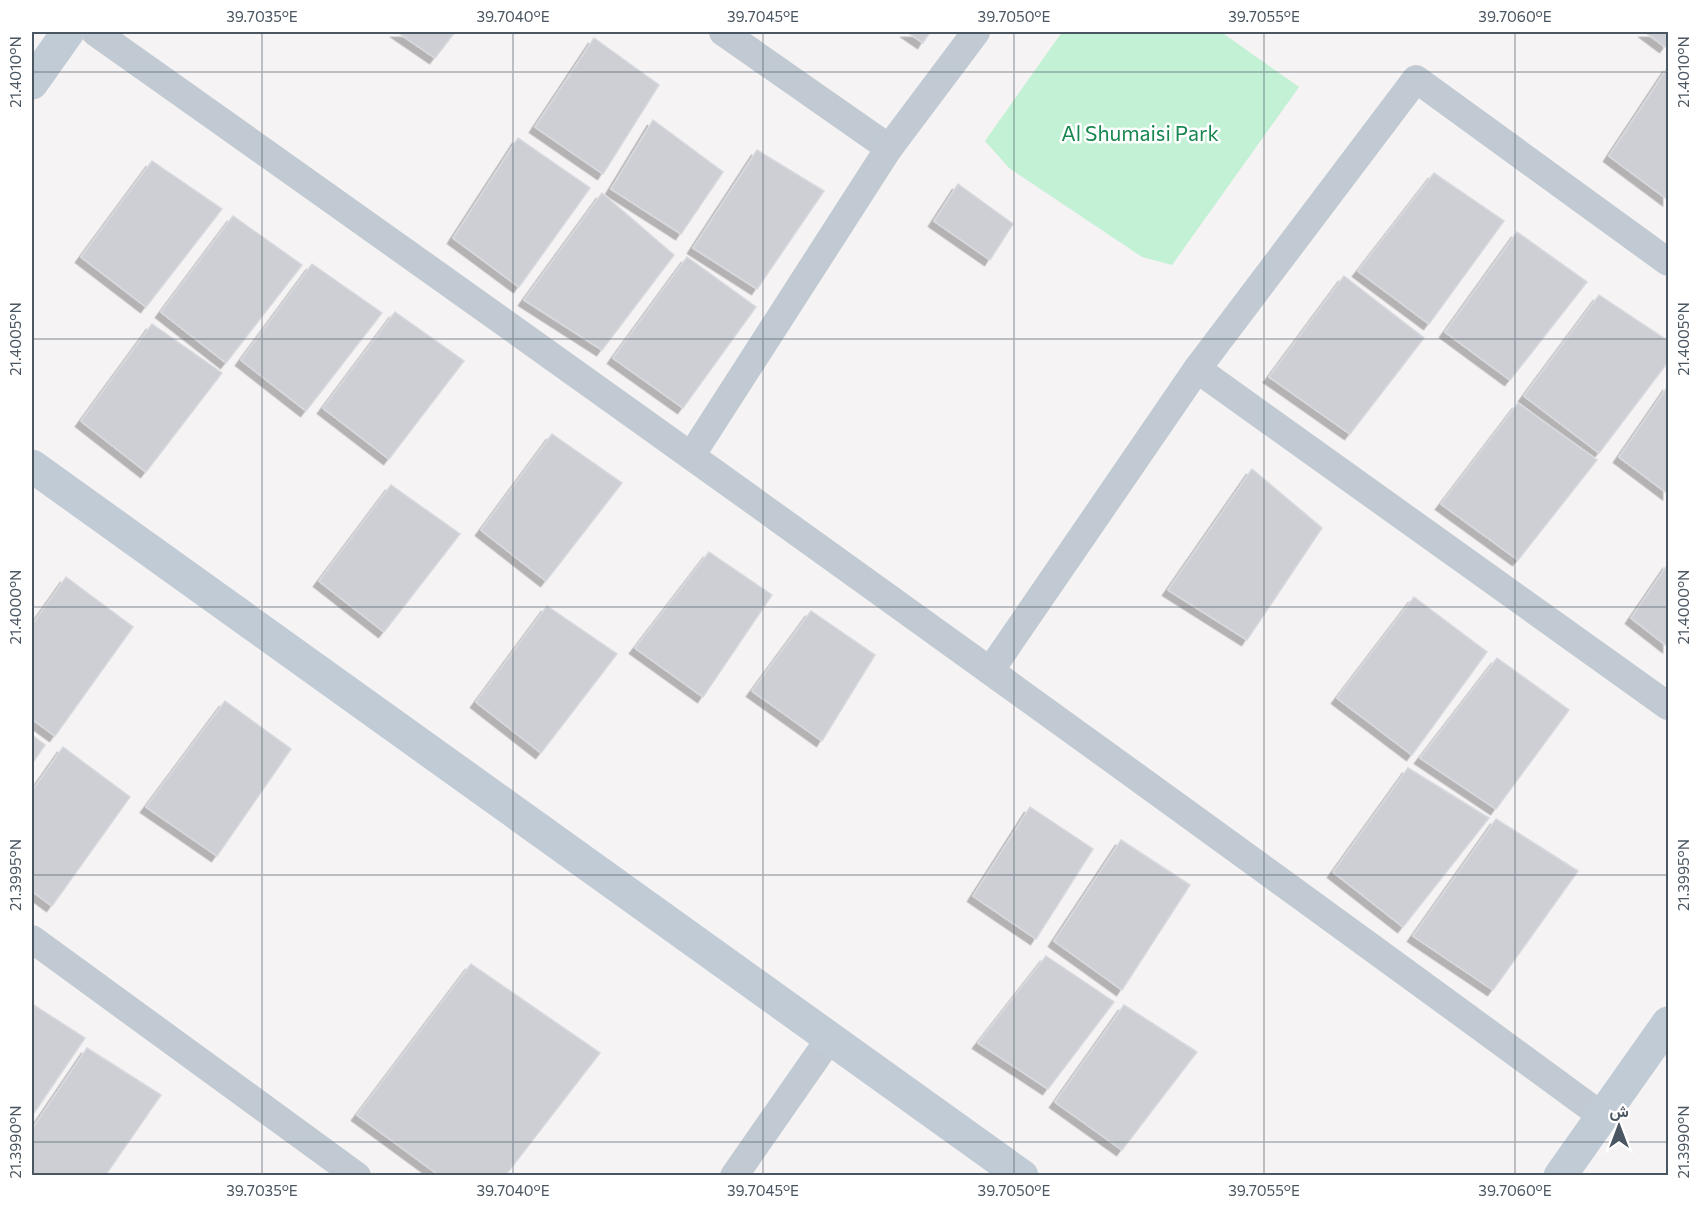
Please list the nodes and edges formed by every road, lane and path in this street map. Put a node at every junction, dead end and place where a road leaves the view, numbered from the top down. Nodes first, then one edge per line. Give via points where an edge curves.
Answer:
1 (68, 32) edge
2 (95, 32) edge
3 (723, 32) edge
4 (976, 32) edge
5 (32, 83) edge
6 (889, 148) junction
7 (1668, 262) edge
8 (1197, 369) junction
9 (691, 456) junction
10 (32, 466) edge
11 (990, 671) junction
12 (1668, 706) edge
13 (32, 939) edge
14 (1668, 1023) edge
15 (830, 1038) junction
16 (1602, 1116) junction
17 (357, 1176) edge
18 (734, 1176) edge
19 (1022, 1176) edge
20 (1560, 1176) edge

1 - 5 main road
2 - 9 street
3 - 6 street
4 - 6 street
6 - 9 street
7 - 8 street via 1416,80
8 - 11 street
8 - 12 street
9 - 11 street
10 - 15 main road
11 - 16 street
13 - 17 street
14 - 16 main road
15 - 18 street
15 - 19 main road
16 - 20 main road

